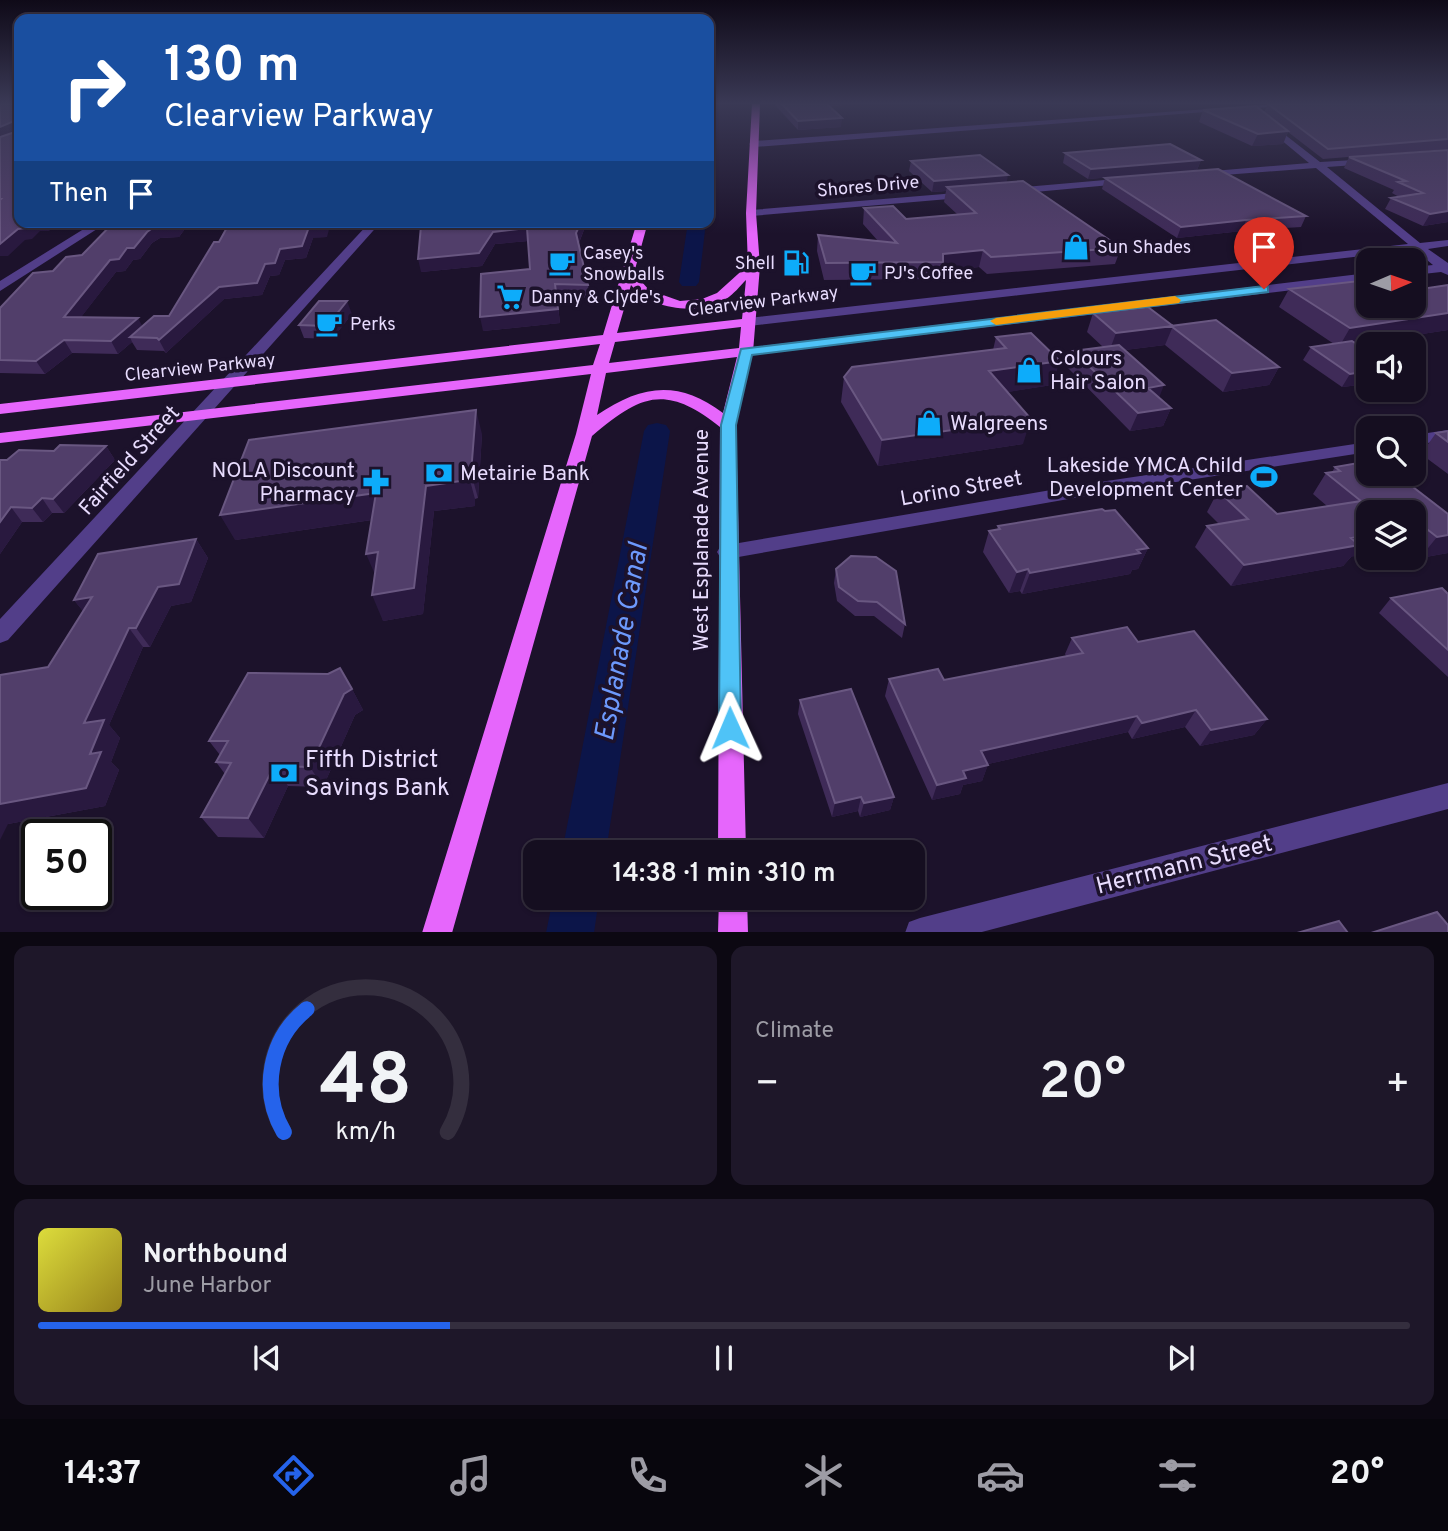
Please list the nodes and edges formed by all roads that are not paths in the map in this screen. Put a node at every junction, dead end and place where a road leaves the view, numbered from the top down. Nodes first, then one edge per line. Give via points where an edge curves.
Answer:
1 (754, 147) edge
2 (1296, 147) edge
3 (1383, 159) edge
4 (1318, 165) junction
5 (1185, 176) edge
6 (1144, 180) edge
7 (1003, 192) edge
8 (976, 194) edge
9 (751, 213) junction
10 (94, 228) edge
11 (371, 228) edge
12 (641, 228) edge
13 (1448, 243) edge
14 (1419, 246) junction
15 (754, 266) junction
16 (1447, 269) edge
17 (1426, 270) edge
18 (629, 274) junction
19 (1356, 278) edge
20 (0, 288) edge
21 (749, 322) junction
22 (609, 339) junction
23 (746, 352) junction
24 (600, 368) junction
25 (229, 383) junction
26 (0, 409) edge
27 (202, 414) junction
28 (728, 425) junction
29 (584, 434) junction
30 (1448, 435) edge
31 (0, 438) edge
32 (1426, 438) edge
33 (1356, 449) edge
34 (727, 552) junction
35 (0, 634) edge
36 (1448, 796) edge
37 (732, 840) edge
38 (733, 910) edge
39 (437, 932) edge
40 (733, 932) edge
41 (924, 932) edge

1 - 9 main road, West Esplanade Avenue
2 - 4 street
3 - 4 street
4 - 5 street
4 - 14 street
6 - 7 street
8 - 9 street, Shores Drive
9 - 15 main road, West Esplanade Avenue
10 - 20 street
11 - 25 street, Fairfield Street
12 - 18 main road
13 - 14 street, Clearview Parkway
14 - 16 street
14 - 21 street, Clearview Parkway
15 - 18 main road via 722,296 679,305 644,293
15 - 21 main road, West Esplanade Avenue
16 - 17 street
18 - 22 main road
19 - 23 street
21 - 22 main road, Clearview Parkway
21 - 23 main road, West Esplanade Avenue
22 - 24 main road
22 - 25 main road, Clearview Parkway
23 - 24 main road
23 - 28 main road, West Esplanade Avenue
24 - 27 main road
24 - 29 main road
25 - 26 main road, Clearview Parkway
25 - 27 street, Fairfield Street
27 - 31 main road
27 - 35 street, Fairfield Street
28 - 29 main road via 687,397 657,394 622,404
28 - 34 main road, West Esplanade Avenue
29 - 39 main road
30 - 32 street
33 - 34 street, Lorino Street
34 - 37 main road, West Esplanade Avenue
36 - 41 street, Herrmann Street
38 - 40 main road

